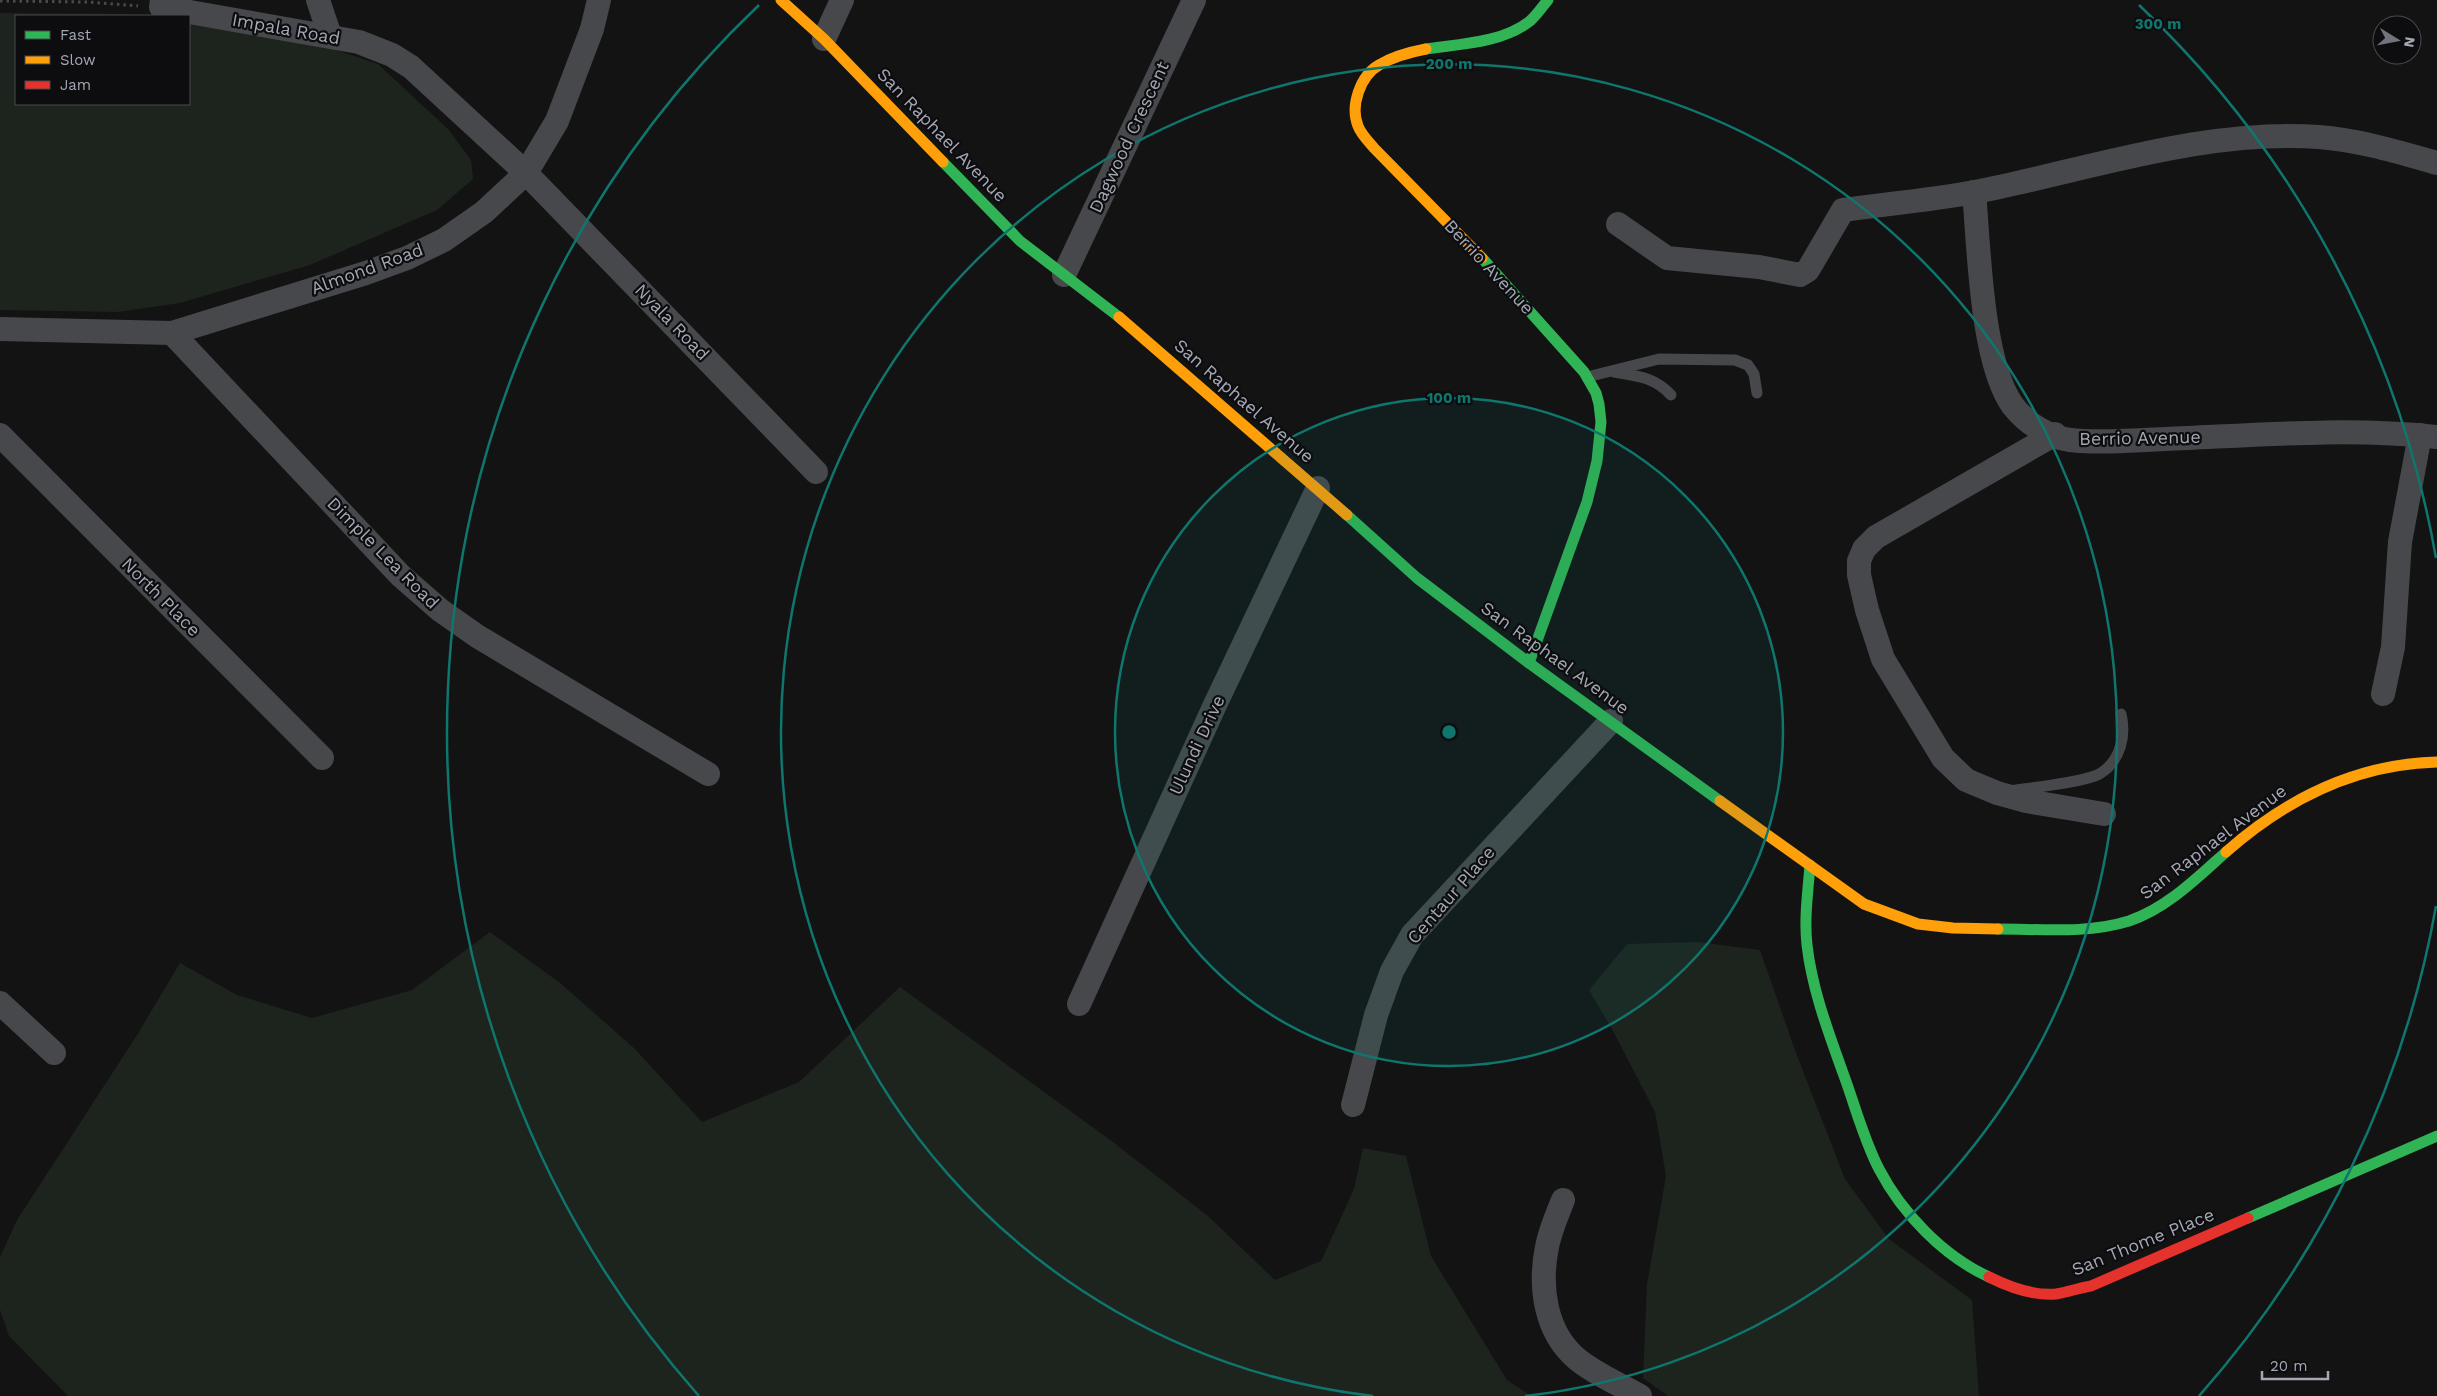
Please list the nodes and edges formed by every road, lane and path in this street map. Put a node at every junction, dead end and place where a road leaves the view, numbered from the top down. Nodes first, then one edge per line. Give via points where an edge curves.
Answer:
1 (318, 0) edge
2 (599, 0) edge
3 (781, 0) edge
4 (842, 0) edge
5 (1194, 0) edge
6 (1548, 0) edge
7 (0, 1) edge
8 (161, 4) edge
9 (330, 36) junction
10 (824, 39) junction
11 (2437, 163) edge
12 (526, 173) junction
13 (1974, 192) junction
14 (1618, 224) dead end
15 (1064, 275) junction
16 (0, 329) edge
17 (172, 332) junction
18 (1610, 371) junction
19 (1587, 377) junction
20 (1757, 393) dead end
21 (1671, 395) dead end
22 (2055, 434) junction
23 (0, 435) edge
24 (2428, 436) edge
25 (816, 472) dead end
26 (1318, 488) junction
27 (1529, 663) junction
28 (2383, 694) dead end
29 (2121, 714) dead end
30 (1610, 721) junction
31 (322, 758) dead end
32 (2437, 762) edge
33 (708, 774) dead end
34 (1997, 793) junction
35 (2104, 814) dead end
36 (1810, 865) junction
37 (0, 1003) edge
38 (1079, 1004) dead end
39 (54, 1053) dead end
40 (1353, 1105) dead end
41 (2437, 1136) edge
42 (1563, 1200) dead end
43 (1640, 1396) edge

1 - 9 street
2 - 12 street, Almond Road via 592,29 557,121
3 - 10 street, San Raphael Avenue
4 - 10 street
5 - 15 street, Dagwood Crescent
6 - 19 street, Berrio Avenue via 1541,13 1514,32 1482,41 1404,53 1381,64 1363,82 1355,107 1359,128 1378,151 1482,256
7 - 8 path
8 - 9 street, Impala Road
9 - 12 street, Impala Road via 375,47 410,67
10 - 15 street, San Raphael Avenue via 1020,240
11 - 13 street via 2387,148 2339,140 2270,137 2200,143
12 - 17 street, Almond Road via 484,212 444,240 407,258 336,283
12 - 25 street, Nyala Road
13 - 14 street via 1843,210 1808,270 1800,275 1759,267 1667,258
13 - 22 street, Berrio Avenue via 1985,311 1997,372 2013,406 2036,428
15 - 26 street, San Raphael Avenue via 1128,324
16 - 17 street, Almond Road
17 - 33 street, Dimple Lea Road via 401,576 440,610 477,636
18 - 19 lane
18 - 20 lane via 1659,359 1735,360 1748,365 1754,374
18 - 21 lane via 1648,378
19 - 27 street, Berrio Avenue via 1599,403 1600,438 1592,487
22 - 24 street, Berrio Avenue via 2069,440 2336,431
22 - 34 street via 1876,537 1864,548 1859,561 1866,610 1883,659 1944,758 1966,780
23 - 31 street, North Place
24 - 28 street via 2400,542 2393,647
26 - 27 street, San Raphael Avenue via 1417,578
26 - 38 street, Ulundi Drive
27 - 30 street, San Raphael Avenue
29 - 34 lane via 2123,741 2113,761 2100,774
30 - 36 street, San Raphael Avenue
30 - 40 street, Centaur Place via 1412,935 1392,971 1376,1015
32 - 36 street, San Raphael Avenue via 2399,764 2346,779 2304,796 2238,841 2178,894 2144,915 2114,924 2078,928 1958,930 1923,925 1888,916 1864,904
34 - 35 street
36 - 41 street, San Thome Place via 1806,925 1810,968 1826,1026 1873,1154 1894,1195 1919,1225 1959,1258 1997,1281 2025,1292 2051,1294 2090,1286
37 - 39 street
42 - 43 street via 1547,1246 1544,1270 1546,1308 1553,1331 1578,1360

